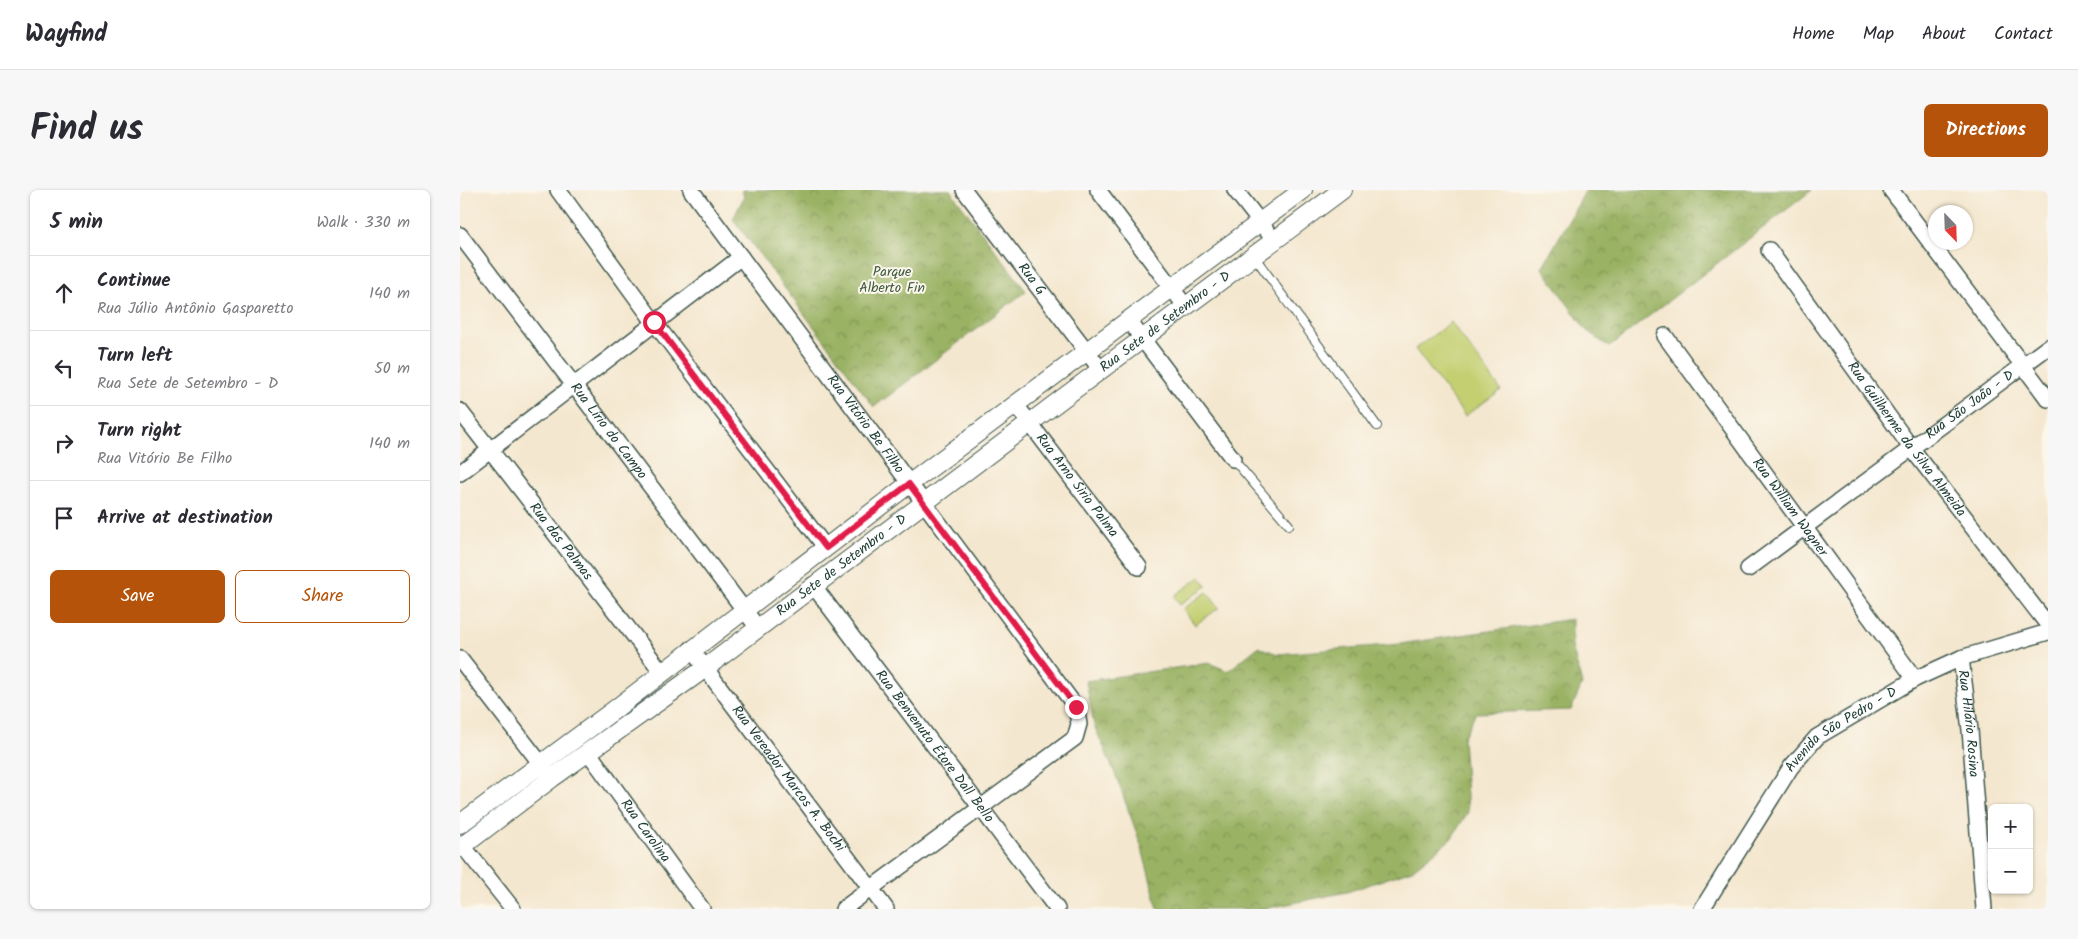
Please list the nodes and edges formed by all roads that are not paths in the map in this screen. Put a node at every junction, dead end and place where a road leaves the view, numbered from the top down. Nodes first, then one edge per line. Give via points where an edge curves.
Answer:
1 (558, 190) edge
2 (691, 190) edge
3 (964, 190) edge
4 (1098, 190) edge
5 (1234, 190) edge
6 (1303, 190) edge
7 (1342, 190) edge
8 (1891, 190) edge
9 (1259, 222) junction
10 (460, 235) edge
11 (1274, 240) junction
12 (1769, 250) dead end
13 (1254, 256) junction
14 (741, 257) junction
15 (1171, 287) junction
16 (1186, 307) junction
17 (1129, 321) junction
18 (654, 322) junction
19 (1665, 336) dead end
20 (1142, 340) junction
21 (2048, 347) edge
22 (1086, 352) junction
23 (2024, 367) junction
24 (1101, 370) junction
25 (574, 386) junction
26 (2048, 400) edge
27 (1016, 405) junction
28 (460, 411) edge
29 (1031, 423) junction
30 (1378, 426) dead end
31 (982, 430) junction
32 (998, 448) junction
33 (1912, 449) junction
34 (490, 450) junction
35 (1232, 459) joint
36 (460, 473) edge
37 (909, 484) junction
38 (924, 503) junction
39 (1289, 525) dead end
40 (1805, 528) junction
41 (826, 548) junction
42 (1139, 567) dead end
43 (1748, 569) dead end
44 (814, 585) junction
45 (744, 609) junction
46 (2048, 625) edge
47 (758, 628) junction
48 (2048, 632) edge
49 (691, 649) junction
50 (1962, 658) junction
51 (460, 659) edge
52 (704, 669) junction
53 (662, 672) junction
54 (1915, 678) junction
55 (614, 710) junction
56 (626, 725) junction
57 (589, 753) junction
58 (540, 765) junction
59 (552, 778) junction
60 (981, 808) junction
61 (460, 824) edge
62 (462, 847) edge
63 (871, 888) junction
64 (513, 909) edge
65 (702, 909) edge
66 (843, 909) edge
67 (886, 909) edge
68 (1057, 909) edge
69 (1702, 909) edge
70 (1984, 909) edge

1 - 18 street
2 - 14 street, Rua Vitório Be Filho
3 - 22 street, Rua G
4 - 15 street
5 - 9 street
6 - 9 street, Rua Sete de Setembro - D
7 - 11 street, Rua Sete de Setembro - D
8 - 23 street
9 - 11 street
9 - 15 street, Rua Sete de Setembro - D
10 - 25 street, Rua Lírio do Campo
11 - 13 street, Rua Sete de Setembro - D
12 - 33 street, Rua Guilherme da Silva Almeida
13 - 16 street, Rua Sete de Setembro - D
13 - 30 lane
14 - 18 street
14 - 37 street, Rua Vitório Be Filho
15 - 16 street
15 - 17 street, Rua Sete de Setembro - D
16 - 20 street, Rua Sete de Setembro - D
17 - 20 street
17 - 22 street, Rua Sete de Setembro - D
18 - 25 street
18 - 41 street
19 - 40 street, Rua William Wagner
20 - 24 street, Rua Sete de Setembro - D
20 - 35 street
21 - 23 street, Rua São João - D
22 - 24 street, Rua G
22 - 27 street, Rua Sete de Setembro - D
23 - 26 street
23 - 33 street, Rua São João - D
24 - 29 street, Rua Sete de Setembro - D
25 - 34 street
25 - 45 street, Rua Lírio do Campo
27 - 29 street, Rua Arno Sirio Palma
27 - 31 street, Rua Sete de Setembro - D
28 - 34 street, Rua das Palmas
29 - 32 street, Rua Sete de Setembro - D
29 - 42 street, Rua Arno Sirio Palma
31 - 32 street
31 - 37 street, Rua Sete de Setembro - D
32 - 38 street, Rua Sete de Setembro - D
33 - 40 street, Rua São João - D
33 - 46 street, Rua Guilherme da Silva Almeida
34 - 36 street
34 - 53 street, Rua das Palmas
35 - 39 lane
37 - 38 street, Rua Vitório Be Filho
37 - 41 street, Rua Sete de Setembro - D
38 - 44 street, Rua Sete de Setembro - D
38 - 60 street, Rua Vitório Be Filho via 1076,707 1079,724 1075,738
40 - 43 street, Rua São João - D
40 - 54 street, Rua William Wagner
41 - 45 street, Rua Sete de Setembro - D
44 - 47 street, Rua Sete de Setembro - D
44 - 60 street, Rua Benvenuto Étore Dall Bello
45 - 47 street, Rua Lírio do Campo
45 - 49 street, Rua Sete de Setembro - D
47 - 52 street, Rua Sete de Setembro - D
48 - 50 street, Avenida São Pedro - D
49 - 52 street, Rua Vereador Marcos A. Bochi
49 - 53 street, Rua Sete de Setembro - D
50 - 54 street, Avenida São Pedro - D
50 - 70 street, Rua Hilário Rosina
51 - 58 street
52 - 56 street, Rua Sete de Setembro - D
52 - 63 street, Rua Vereador Marcos A. Bochi
53 - 55 street, Rua Sete de Setembro - D
54 - 69 street, Avenida São Pedro - D via 1816,737 1791,768
55 - 56 street
55 - 58 street, Rua Sete de Setembro - D
56 - 57 street, Rua Sete de Setembro - D
57 - 59 street, Rua Sete de Setembro - D
57 - 65 street, Rua Carolina
58 - 59 street
58 - 61 street, Rua Sete de Setembro - D
59 - 62 street, Rua Sete de Setembro - D
60 - 63 street
60 - 68 street, Rua Benvenuto Étore Dall Bello
62 - 64 street
63 - 66 street
63 - 67 street, Rua Vereador Marcos A. Bochi

